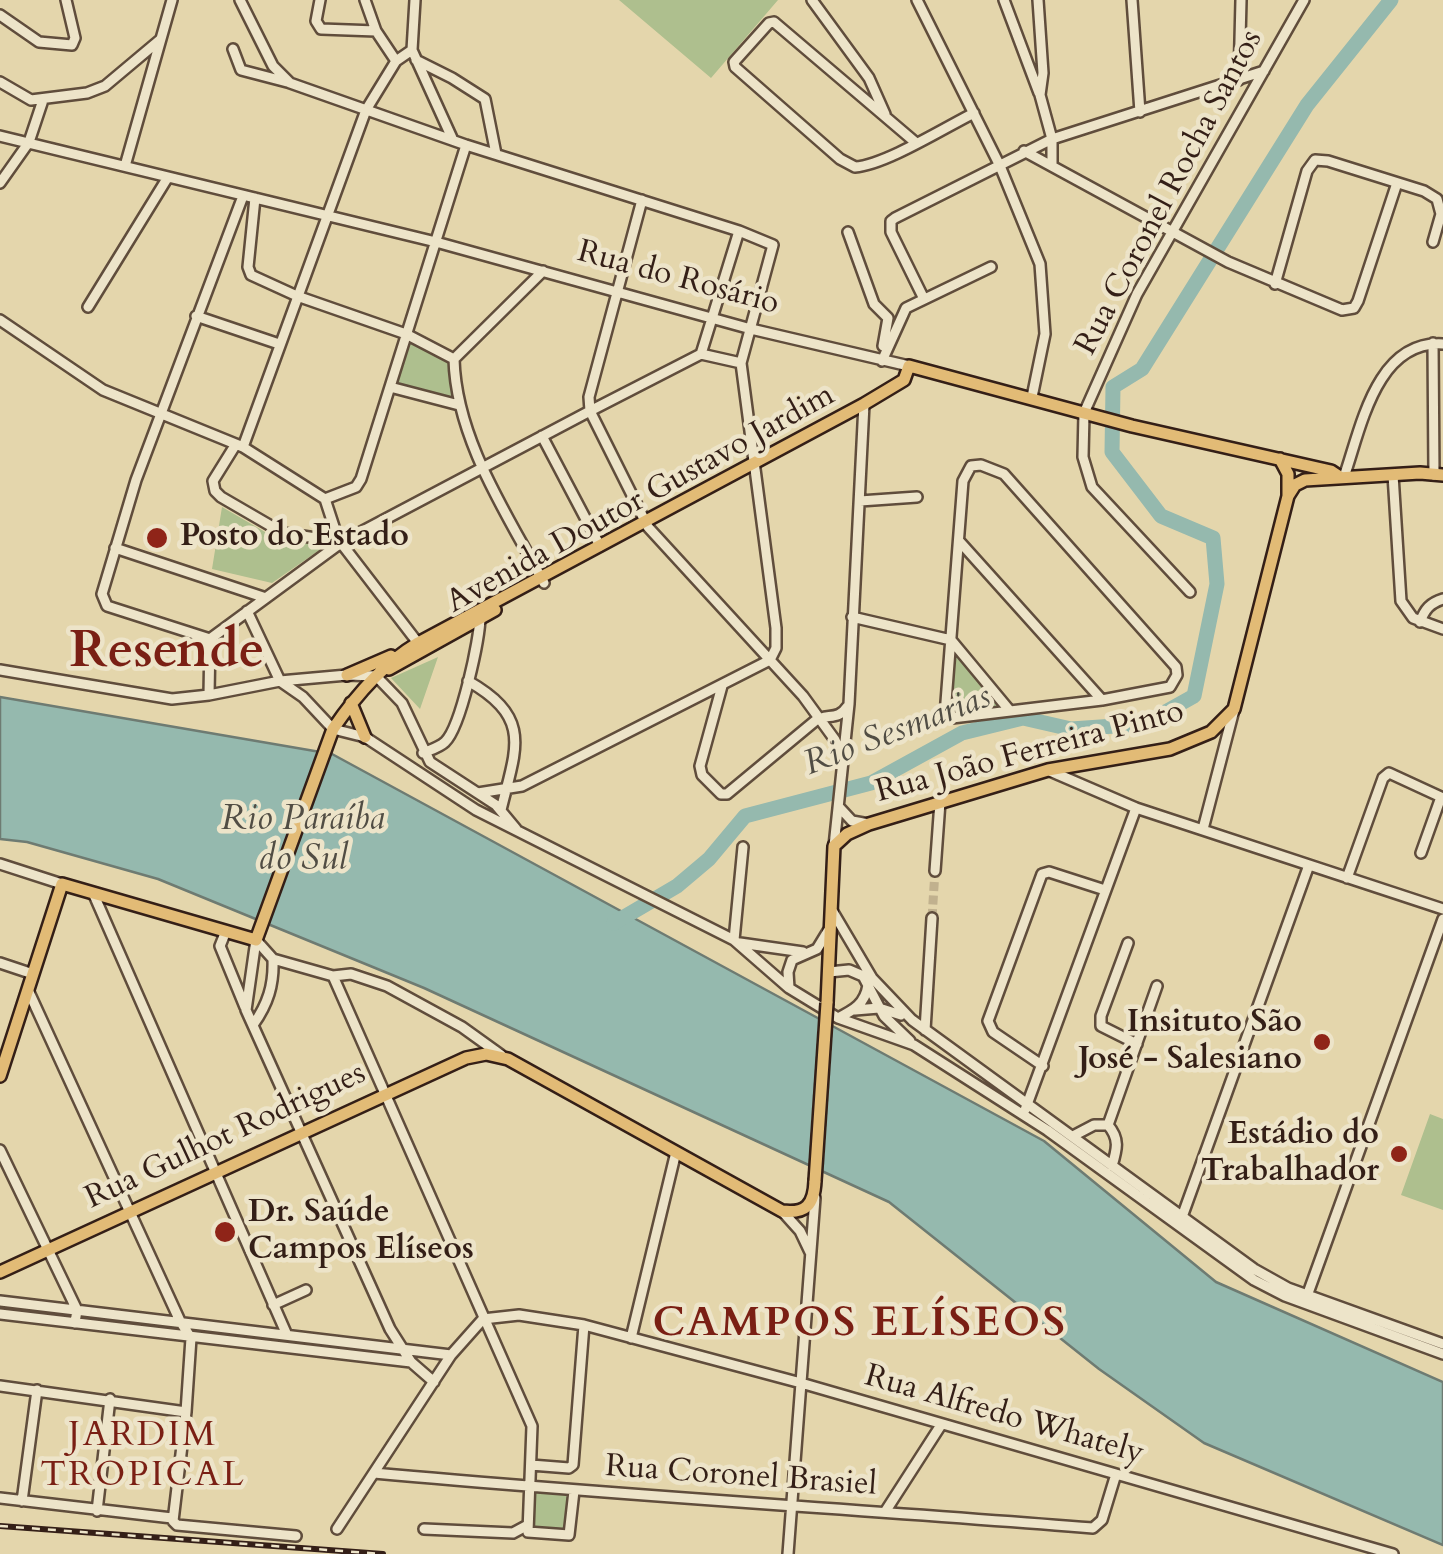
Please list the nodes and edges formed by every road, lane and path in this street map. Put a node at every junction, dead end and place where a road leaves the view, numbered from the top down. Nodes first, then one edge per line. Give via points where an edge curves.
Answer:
1 (66, 0) edge
2 (172, 0) edge
3 (240, 0) edge
4 (320, 0) edge
5 (365, 0) edge
6 (414, 0) edge
7 (812, 0) edge
8 (917, 0) edge
9 (1004, 0) edge
10 (1038, 0) edge
11 (1132, 0) edge
12 (1242, 0) edge
13 (1304, 0) edge
14 (0, 15) edge
15 (376, 30) junction
16 (161, 39) junction
17 (233, 48) dead end
18 (414, 55) junction
19 (396, 61) junction
20 (1264, 71) junction
21 (1239, 80) junction
22 (0, 82) edge
23 (290, 82) junction
24 (1040, 96) junction
25 (44, 100) junction
26 (366, 110) junction
27 (1140, 112) junction
28 (974, 114) junction
29 (886, 116) junction
30 (0, 136) edge
31 (452, 138) junction
32 (1052, 139) junction
33 (29, 142) junction
34 (915, 142) junction
35 (466, 144) junction
36 (1024, 151) junction
37 (496, 154) junction
38 (125, 166) junction
39 (1000, 166) junction
40 (1052, 166) junction
41 (168, 178) junction
42 (0, 183) edge
43 (1397, 184) junction
44 (243, 196) junction
45 (254, 198) junction
46 (642, 200) junction
47 (327, 218) junction
48 (739, 232) junction
49 (848, 232) dead end
50 (1172, 232) junction
51 (436, 242) junction
52 (1433, 242) dead end
53 (991, 267) dead end
54 (543, 271) junction
55 (1274, 284) junction
56 (616, 290) junction
57 (298, 296) junction
58 (924, 299) junction
59 (88, 306) dead end
60 (196, 316) junction
61 (712, 318) junction
62 (0, 320) edge
63 (751, 328) junction
64 (406, 334) junction
65 (1438, 343) edge
66 (279, 344) junction
67 (701, 354) junction
68 (882, 357) junction
69 (454, 358) junction
70 (741, 363) junction
71 (909, 366) junction
72 (928, 371) junction
73 (390, 387) junction
74 (1032, 398) junction
75 (459, 405) junction
76 (865, 407) junction
77 (590, 411) junction
78 (160, 414) junction
79 (1088, 414) junction
80 (542, 436) junction
81 (239, 446) junction
82 (1280, 459) junction
83 (757, 466) junction
84 (483, 467) junction
85 (1435, 472) edge
86 (1393, 475) junction
87 (1342, 477) junction
88 (917, 496) dead end
89 (1288, 496) junction
90 (325, 499) junction
91 (860, 502) junction
92 (647, 524) junction
93 (342, 542) junction
94 (960, 542) junction
95 (600, 546) junction
96 (115, 548) junction
97 (543, 580) junction
98 (1190, 592) dead end
99 (266, 598) junction
100 (1443, 598) edge
101 (247, 611) junction
102 (479, 614) junction
103 (852, 617) junction
104 (1420, 622) junction
105 (1443, 628) edge
106 (210, 639) junction
107 (951, 640) junction
108 (418, 643) junction
109 (404, 651) junction
110 (770, 660) junction
111 (0, 670) edge
112 (347, 675) junction
113 (378, 675) junction
114 (280, 680) junction
115 (468, 681) junction
116 (722, 686) junction
117 (209, 695) junction
118 (1102, 700) junction
119 (350, 703) junction
120 (849, 704) junction
121 (1234, 709) junction
122 (1010, 711) junction
123 (820, 717) junction
124 (333, 728) junction
125 (365, 737) junction
126 (423, 753) junction
127 (843, 763) junction
128 (1048, 770) junction
129 (506, 791) junction
130 (482, 795) junction
131 (940, 802) junction
132 (839, 804) junction
133 (1136, 808) junction
134 (476, 810) junction
135 (501, 810) junction
136 (869, 824) junction
137 (1203, 828) junction
138 (517, 831) junction
139 (834, 846) junction
140 (743, 848) dead end
141 (1421, 853) dead end
142 (0, 864) edge
143 (1308, 865) junction
144 (936, 871) tunnel mouth
145 (1347, 878) junction
146 (62, 884) junction
147 (1105, 890) junction
148 (94, 895) junction
149 (1443, 909) edge
150 (832, 910) junction
151 (932, 918) tunnel mouth
152 (1443, 918) edge
153 (831, 924) junction
154 (226, 931) junction
155 (256, 940) junction
156 (735, 941) junction
157 (1128, 943) dead end
158 (808, 953) junction
159 (274, 959) junction
160 (0, 963) edge
161 (829, 972) junction
162 (33, 974) junction
163 (333, 976) junction
164 (868, 983) junction
165 (1157, 986) dead end
166 (789, 988) junction
167 (28, 990) junction
168 (879, 1008) junction
169 (246, 1010) junction
170 (855, 1010) junction
171 (838, 1018) junction
172 (912, 1020) junction
173 (254, 1025) junction
174 (925, 1030) junction
175 (1136, 1044) junction
176 (914, 1045) junction
177 (508, 1060) junction
178 (2, 1062) edge
179 (1043, 1066) junction
180 (0, 1076) edge
181 (384, 1094) junction
182 (1025, 1109) junction
183 (1108, 1124) junction
184 (302, 1131) junction
185 (1072, 1136) junction
186 (0, 1150) edge
187 (676, 1152) junction
188 (1112, 1166) junction
189 (214, 1172) junction
190 (815, 1187) junction
191 (782, 1211) junction
192 (131, 1212) junction
193 (1182, 1217) junction
194 (47, 1249) junction
195 (811, 1254) junction
196 (0, 1272) edge
197 (306, 1290) dead end
198 (1306, 1299) junction
199 (0, 1301) edge
200 (274, 1305) junction
201 (77, 1310) junction
202 (0, 1314) edge
203 (483, 1319) junction
204 (180, 1321) junction
205 (75, 1323) junction
206 (584, 1326) junction
207 (287, 1335) junction
208 (191, 1338) junction
209 (631, 1338) junction
210 (1443, 1344) edge
211 (403, 1349) junction
212 (1443, 1354) edge
213 (452, 1355) junction
214 (411, 1362) junction
215 (434, 1382) junction
216 (801, 1384) junction
217 (0, 1386) edge
218 (38, 1390) junction
219 (110, 1399) junction
220 (186, 1412) junction
221 (941, 1425) junction
222 (531, 1465) junction
223 (374, 1473) junction
224 (1116, 1474) junction
225 (529, 1487) junction
226 (574, 1491) junction
227 (0, 1498) edge
228 (22, 1501) junction
229 (792, 1504) junction
230 (98, 1511) junction
231 (884, 1512) junction
232 (175, 1521) junction
233 (526, 1526) junction
234 (337, 1528) dead end
235 (424, 1529) dead end
236 (296, 1536) dead end
237 (788, 1554) edge
238 (1393, 1554) edge

1 - 14 street via 72,45 31,38
2 - 16 street
3 - 23 street via 273,66
4 - 15 street via 321,28
5 - 15 street
6 - 18 street
7 - 29 street via 869,78
8 - 28 street
9 - 24 street
10 - 24 street
11 - 27 street
12 - 21 street
13 - 20 street, Rua Coronel Rocha Santos
15 - 19 street
16 - 25 street via 105,86
16 - 38 street
17 - 23 street via 241,70
18 - 19 street
18 - 31 street
18 - 37 street via 485,99
19 - 26 street
20 - 21 street
20 - 50 street, Rua Coronel Rocha Santos
21 - 27 street
22 - 25 street
23 - 26 street
24 - 32 street
25 - 33 street
26 - 31 street
26 - 47 street
27 - 32 street
28 - 34 street
28 - 39 street
29 - 34 street
29 - 34 street via 774,22 736,60 735,68 855,167
30 - 33 street, Rua do Rosário
31 - 35 street
32 - 36 street
32 - 40 street
33 - 38 street, Rua do Rosário
33 - 42 street
35 - 37 street
35 - 51 street
36 - 39 street
36 - 40 street
37 - 46 street
38 - 41 street, Rua do Rosário
39 - 58 street via 891,221
39 - 74 street via 1044,286 1045,334
40 - 50 street
41 - 44 street, Rua do Rosário
41 - 59 street
43 - 52 street via 1438,199
43 - 55 street via 1354,308 1342,310
43 - 55 street via 1328,161 1310,164
44 - 45 street, Rua do Rosário
44 - 60 street
45 - 47 street, Rua do Rosário
45 - 57 street via 249,271
46 - 48 street
46 - 56 street
47 - 51 street, Rua do Rosário
47 - 57 street
48 - 61 street
48 - 63 street via 774,247
49 - 68 street via 874,304 888,318
50 - 55 street
50 - 79 street, Rua Coronel Rocha Santos via 1137,294
51 - 54 street, Rua do Rosário
51 - 64 street
53 - 58 street
54 - 56 street, Rua do Rosário
54 - 69 street
56 - 61 street, Rua do Rosário
56 - 77 street
57 - 64 street
57 - 66 street
58 - 68 street via 903,312
60 - 66 street
60 - 78 street
61 - 63 street, Rua do Rosário
61 - 67 street
62 - 78 street via 103,390
63 - 68 street, Rua do Rosário
63 - 70 street
64 - 69 street
64 - 73 street
65 - 85 street
65 - 87 street via 1415,346 1382,376
66 - 81 street
67 - 70 street
67 - 77 street
68 - 71 street, Rua do Rosário
69 - 75 street
70 - 83 street
71 - 72 main road, Rua do Rosário
71 - 76 main road, Avenida Doutor Gustavo Jardim via 904,380
72 - 74 main road, Rua do Rosário
72 - 76 main road, Avenida Doutor Gustavo Jardim
73 - 75 street
73 - 90 street via 361,479
74 - 79 main road, Rua do Rosário
75 - 84 street
76 - 83 main road, Avenida Doutor Gustavo Jardim
76 - 91 street
77 - 80 street
77 - 92 street
78 - 81 street
78 - 96 street
79 - 82 main road, Rua do Rosário
79 - 98 street via 1083,457 1092,487
80 - 84 street
80 - 95 street
81 - 90 street
81 - 93 street via 214,478 222,496 287,535
82 - 87 main road, Rua do Rosário
82 - 89 main road
83 - 92 main road, Avenida Doutor Gustavo Jardim
83 - 110 street via 776,628
84 - 93 street
84 - 97 street
85 - 86 main road
86 - 87 main road
86 - 104 street via 1399,594 1406,612
87 - 89 main road via 1305,480
88 - 91 street
89 - 121 main road
90 - 93 street
91 - 103 street
92 - 95 main road, Avenida Doutor Gustavo Jardim
92 - 97 main road, Avenida Doutor Gustavo Jardim
92 - 110 street
93 - 99 street
93 - 108 street
94 - 107 street
94 - 118 street
94 - 118 street via 966,472 981,464 1004,474 1176,668 1170,687
95 - 97 main road, Avenida Doutor Gustavo Jardim
96 - 99 street
96 - 106 street via 102,594 107,606
97 - 102 main road, Avenida Doutor Gustavo Jardim
99 - 101 street
100 - 104 street
101 - 106 street
101 - 114 street
102 - 108 main road, Avenida Doutor Gustavo Jardim
102 - 113 main road, Avenida Doutor Gustavo Jardim
102 - 115 street
103 - 107 street
103 - 120 street
104 - 105 street
106 - 117 street
107 - 122 street
107 - 122 street via 944,711 952,718
108 - 109 main road, Avenida Doutor Gustavo Jardim
109 - 112 main road
109 - 113 main road, Avenida Doutor Gustavo Jardim
110 - 116 street
110 - 123 street
111 - 117 street via 164,698
112 - 113 street
112 - 114 street
113 - 119 main road, Avenida Doutor Gustavo Jardim
113 - 126 street via 402,703
114 - 117 street
114 - 124 street
115 - 126 street via 448,739
115 - 129 street via 504,706 512,722 516,750
116 - 123 street via 700,766 721,794
116 - 129 street
118 - 122 street
119 - 124 main road, Avenida Doutor Gustavo Jardim
119 - 125 main road
120 - 123 street via 836,717
120 - 127 street
121 - 128 main road, Rua João Ferreira Pinto via 1211,732 1170,750
121 - 137 street
123 - 127 street
124 - 125 street
124 - 155 main road, Avenida Doutor Gustavo Jardim
125 - 134 street
126 - 130 street
127 - 132 street
128 - 131 main road, Rua João Ferreira Pinto
128 - 133 street
129 - 130 street
129 - 135 street
130 - 134 street via 483,806
130 - 135 street
131 - 136 main road, Rua João Ferreira Pinto
131 - 144 street
132 - 136 street via 852,821
132 - 139 street
133 - 137 street
133 - 147 street
134 - 138 street
135 - 138 street
136 - 139 main road, Rua João Ferreira Pinto
137 - 143 street
138 - 156 street
139 - 150 main road
140 - 156 street
141 - 145 street via 1440,797 1390,773
142 - 146 street
143 - 145 street
143 - 193 street
145 - 149 street
146 - 148 main road
146 - 162 main road
147 - 179 street
147 - 179 street via 1042,874 988,1021 993,1032
148 - 154 main road
148 - 189 street
150 - 153 main road
150 - 172 street via 872,978
151 - 174 street
152 - 198 street
153 - 158 street via 821,946
153 - 161 main road
154 - 155 main road
154 - 169 street via 220,946
155 - 159 street
155 - 169 street
156 - 158 street
156 - 166 street
157 - 175 street via 1101,1026
158 - 166 street via 792,960
159 - 163 street
159 - 173 street via 268,999
160 - 162 street
161 - 164 street via 856,971
161 - 190 main road, bridge
162 - 167 main road
163 - 177 street via 351,974 388,986
163 - 181 street
164 - 168 street
164 - 170 street
165 - 175 street
166 - 171 street
167 - 178 main road
167 - 192 street
168 - 170 street
168 - 172 street
168 - 176 street
169 - 173 street
170 - 171 street
171 - 176 street
172 - 174 street
173 - 184 street
174 - 182 street
175 - 183 street
176 - 182 street
177 - 181 main road, Rua Gulhot Rodrigues via 477,1054
177 - 187 main road
178 - 180 main road
179 - 182 street
181 - 184 main road, Rua Gulhot Rodrigues
181 - 203 street
182 - 185 street
182 - 198 street via 1254,1280
183 - 185 street
183 - 188 street via 1118,1146
184 - 189 main road, Rua Gulhot Rodrigues
184 - 211 street
185 - 188 street
186 - 194 street
187 - 191 main road
187 - 209 street
188 - 193 street
189 - 192 main road, Rua Gulhot Rodrigues
189 - 200 street
190 - 191 main road via 804,1211
190 - 195 street
191 - 195 street
192 - 194 main road, Rua Gulhot Rodrigues
192 - 204 street
193 - 198 street
194 - 196 main road, Rua Gulhot Rodrigues
194 - 201 street
195 - 216 street
197 - 200 street
198 - 210 street
198 - 212 street
199 - 201 street
200 - 207 street
201 - 204 street
201 - 205 street
202 - 205 street
203 - 206 street, Rua Alfredo Whately via 519,1315
203 - 213 street
203 - 222 street via 532,1426
204 - 207 street
204 - 208 street
205 - 208 street
206 - 209 street, Rua Alfredo Whately
206 - 222 street via 573,1465
207 - 211 street
208 - 214 street
208 - 220 street
209 - 216 street, Rua Alfredo Whately
211 - 213 street
211 - 214 street
213 - 215 street
214 - 215 street
215 - 223 street
216 - 221 street, Rua Alfredo Whately
216 - 229 street
217 - 218 street
218 - 219 street
218 - 228 street
219 - 220 street
219 - 230 street
220 - 232 street
221 - 224 street, Rua Alfredo Whately
221 - 231 street
222 - 225 street
223 - 225 street, Rua Coronel Brasiel
223 - 234 street
224 - 231 street, Rua Coronel Brasiel via 1094,1528
224 - 238 street, Rua Alfredo Whately
225 - 226 street, Rua Coronel Brasiel
225 - 233 street
226 - 229 street, Rua Coronel Brasiel
226 - 233 street via 569,1534 530,1533
227 - 228 street
228 - 230 street
229 - 231 street, Rua Coronel Brasiel
229 - 237 street
230 - 232 street
232 - 236 street
233 - 235 street via 512,1534

